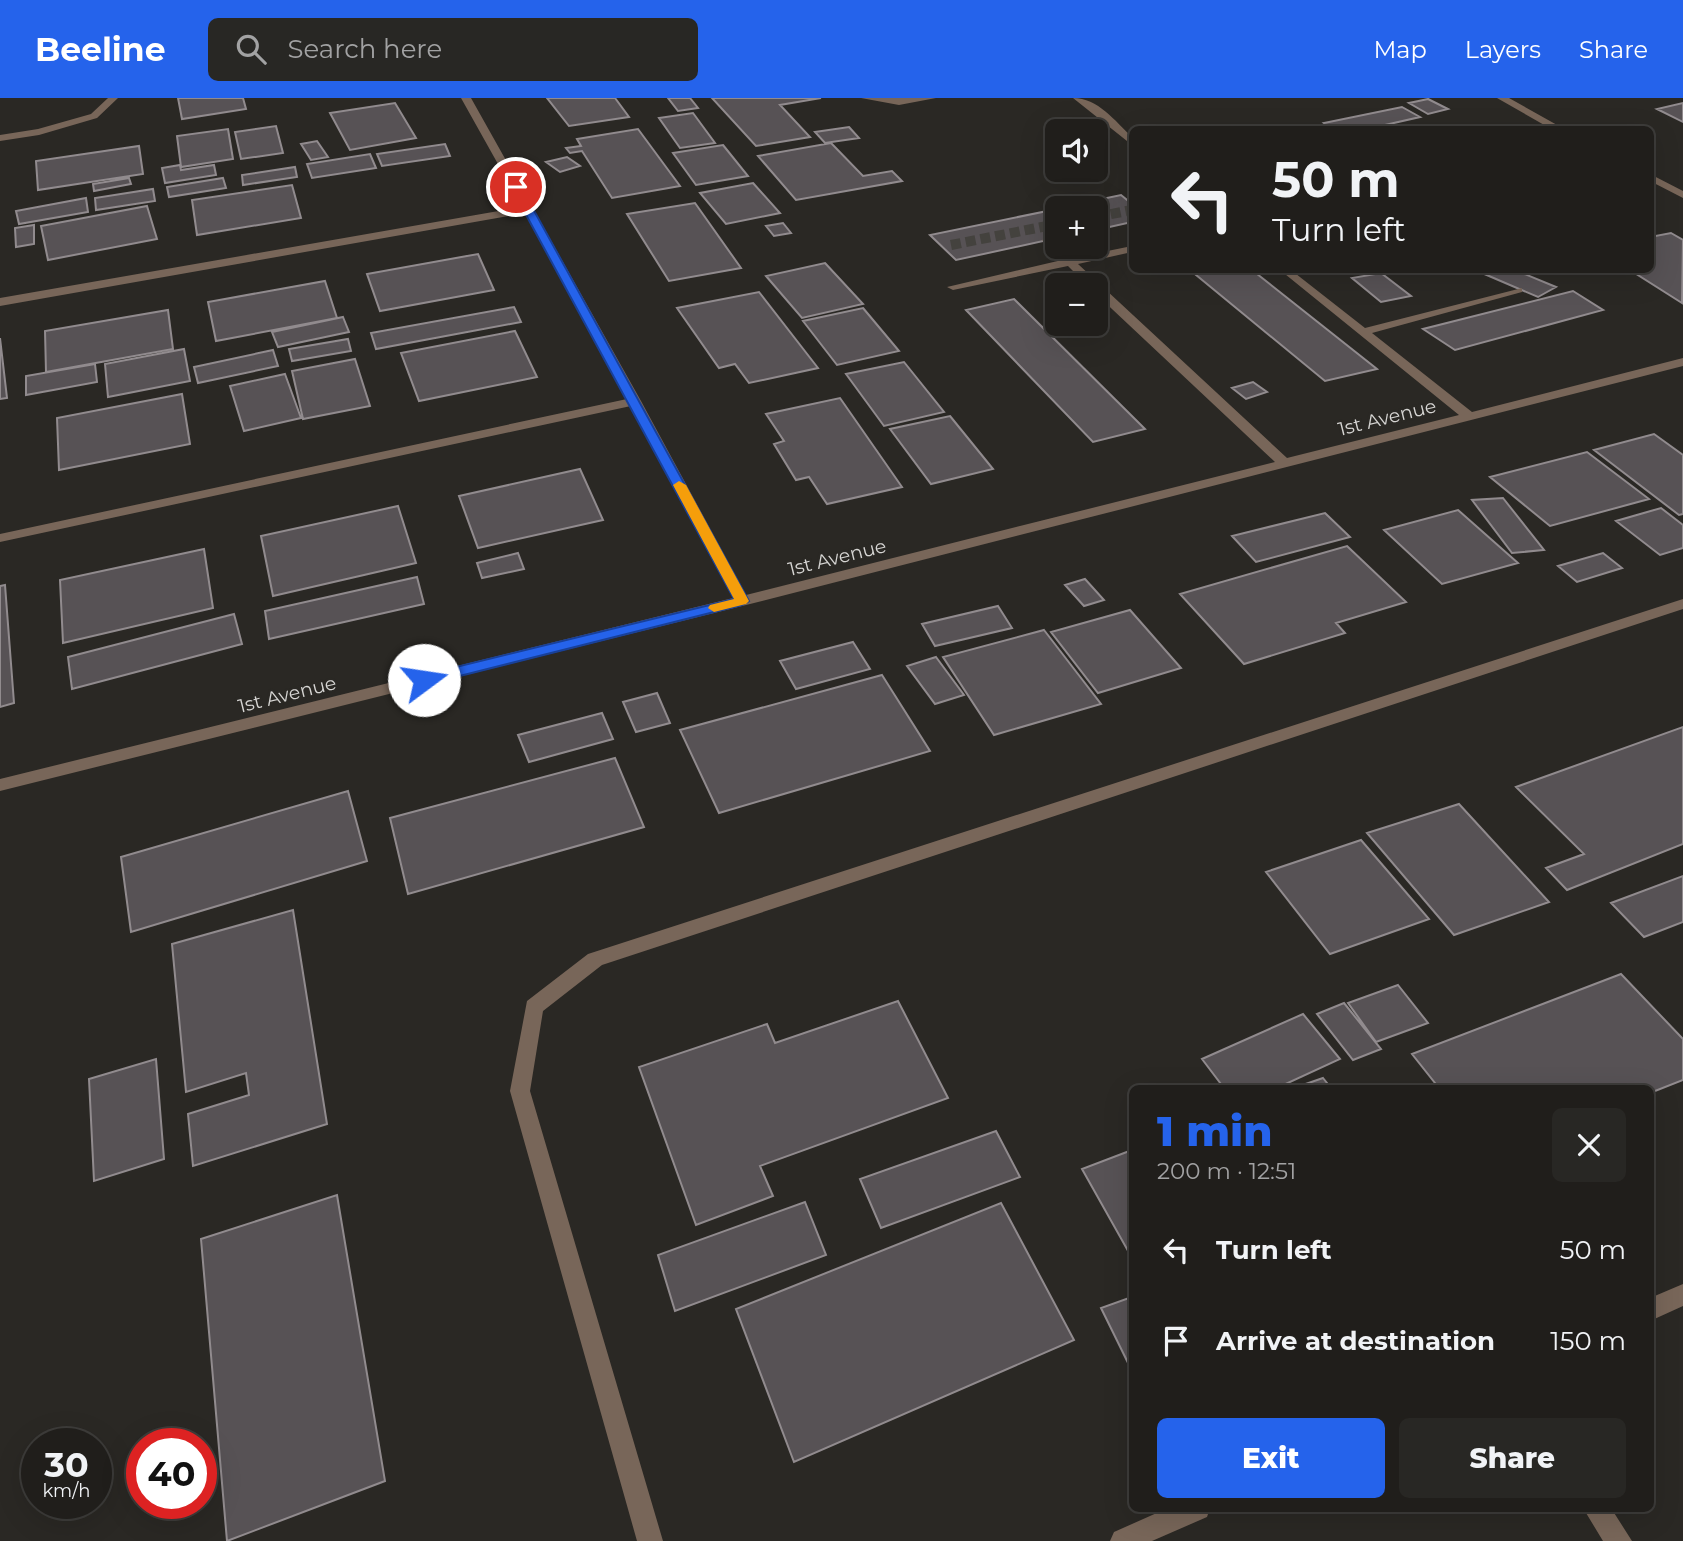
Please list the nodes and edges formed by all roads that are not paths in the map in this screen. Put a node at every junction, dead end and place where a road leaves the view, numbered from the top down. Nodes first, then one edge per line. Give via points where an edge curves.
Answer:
1 (113, 98) edge
2 (466, 98) edge
3 (866, 98) edge
4 (930, 98) edge
5 (1078, 98) edge
6 (1502, 98) edge
7 (1554, 126) edge
8 (0, 138) edge
9 (1129, 139) edge
10 (1654, 179) edge
11 (1683, 194) edge
12 (528, 209) junction
13 (1129, 250) edge
14 (1065, 259) edge
15 (1068, 262) junction
16 (1080, 273) edge
17 (1289, 273) edge
18 (953, 287) dead end
19 (1518, 290) dead end
20 (1108, 299) edge
21 (0, 302) edge
22 (1363, 332) junction
23 (1683, 362) edge
24 (635, 401) junction
25 (1469, 416) junction
26 (1284, 463) junction
27 (0, 538) edge
28 (742, 601) junction
29 (1683, 604) edge
30 (0, 785) edge
31 (1683, 1295) edge
32 (1654, 1308) edge
33 (1189, 1512) edge
34 (1598, 1512) edge
35 (650, 1541) edge
36 (1123, 1541) edge
37 (1619, 1541) edge

1 - 8 street via 94,116
2 - 12 street
3 - 4 street via 899,102
5 - 9 street
6 - 7 street
10 - 11 street
12 - 21 street
12 - 24 street
13 - 15 street
14 - 15 street
15 - 16 street
15 - 18 street
17 - 22 street
19 - 22 street
20 - 26 street
22 - 25 street
23 - 25 street, 1st Avenue
24 - 27 street
24 - 28 street
25 - 26 street, 1st Avenue
26 - 28 street, 1st Avenue
28 - 30 street, 1st Avenue
29 - 35 street via 595,959 534,1007 520,1091
31 - 32 street
33 - 36 street
34 - 37 street

